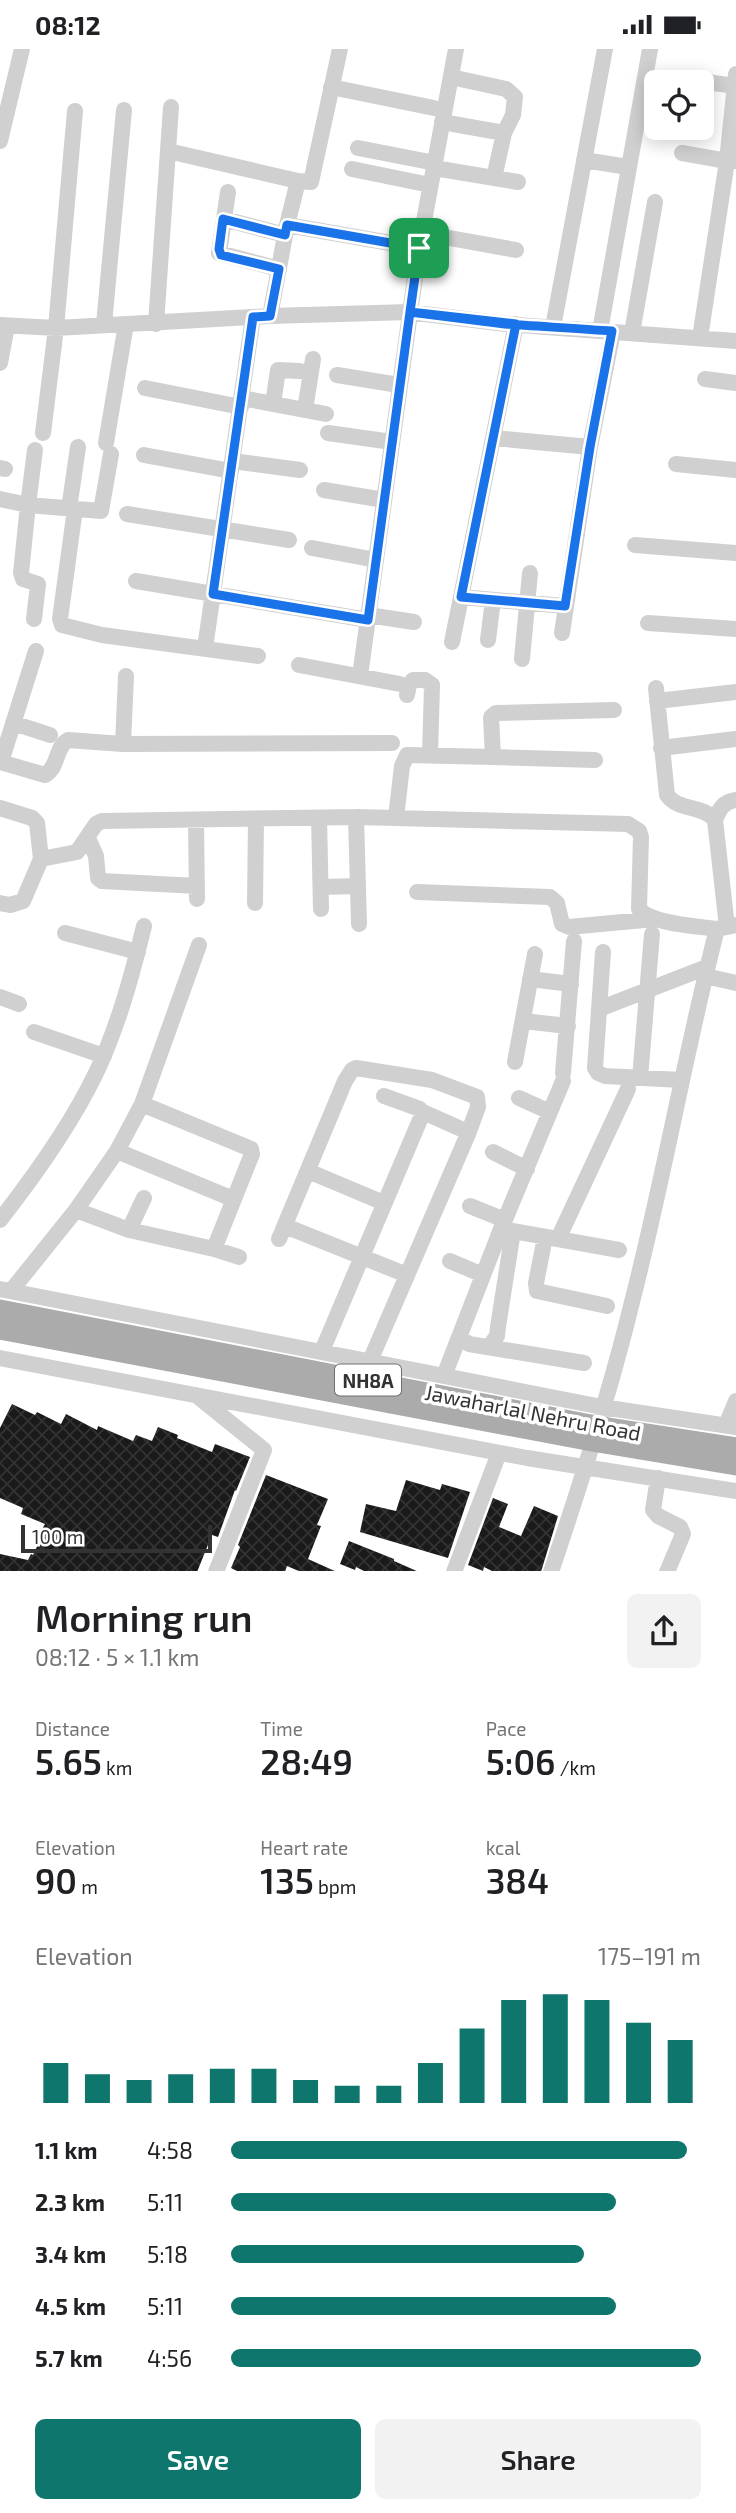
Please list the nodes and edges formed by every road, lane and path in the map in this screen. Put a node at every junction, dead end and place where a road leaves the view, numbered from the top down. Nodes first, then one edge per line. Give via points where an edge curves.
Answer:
1 (22, 49) edge
2 (340, 49) edge
3 (456, 49) edge
4 (605, 49) edge
5 (650, 49) edge
6 (451, 77) junction
7 (714, 80) edge
8 (735, 80) edge
9 (331, 86) junction
10 (171, 107) dead end
11 (124, 110) dead end
12 (75, 111) dead end
13 (438, 115) junction
14 (504, 133) junction
15 (0, 141) edge
16 (358, 148) dead end
17 (168, 151) junction
18 (682, 153) dead end
19 (584, 160) junction
20 (731, 161) edge
21 (434, 165) junction
22 (628, 167) junction
23 (352, 169) dead end
24 (494, 178) junction
25 (298, 181) junction
26 (518, 182) dead end
27 (430, 185) junction
28 (228, 192) dead end
29 (655, 202) dead end
30 (223, 219) junction
31 (286, 230) junction
32 (420, 240) junction
33 (516, 250) dead end
34 (279, 269) junction
35 (410, 312) junction
36 (270, 316) junction
37 (253, 317) junction
38 (104, 324) junction
39 (126, 324) junction
40 (156, 324) junction
41 (516, 324) junction
42 (3, 325) edge
43 (553, 327) junction
44 (56, 328) junction
45 (606, 331) junction
46 (632, 333) junction
47 (700, 338) junction
48 (736, 341) edge
49 (313, 359) dead end
50 (0, 363) edge
51 (300, 371) dead end
52 (337, 375) dead end
53 (705, 379) dead end
54 (736, 383) edge
55 (400, 386) junction
56 (145, 388) dead end
57 (241, 402) junction
58 (273, 404) junction
59 (305, 410) junction
60 (326, 414) dead end
61 (43, 433) dead end
62 (328, 433) dead end
63 (492, 438) junction
64 (392, 442) junction
65 (78, 447) dead end
66 (590, 447) junction
67 (36, 450) dead end
68 (144, 455) dead end
69 (676, 464) dead end
70 (232, 466) junction
71 (300, 470) dead end
72 (736, 470) edge
73 (324, 490) dead end
74 (0, 499) edge
75 (384, 500) junction
76 (28, 505) junction
77 (72, 509) junction
78 (127, 514) dead end
79 (223, 530) junction
80 (289, 540) dead end
81 (635, 545) dead end
82 (312, 548) dead end
83 (736, 553) edge
84 (376, 560) junction
85 (530, 573) dead end
86 (136, 581) dead end
87 (213, 594) junction
88 (461, 597) junction
89 (493, 600) junction
90 (527, 603) junction
91 (565, 606) junction
92 (368, 617) junction
93 (34, 619) dead end
94 (414, 622) dead end
95 (648, 623) dead end
96 (736, 629) edge
97 (562, 633) dead end
98 (488, 640) dead end
99 (452, 642) dead end
100 (205, 648) junction
101 (36, 651) dead end
102 (258, 656) dead end
103 (522, 659) dead end
104 (299, 665) dead end
105 (126, 676) dead end
106 (360, 676) junction
107 (736, 692) edge
108 (614, 710) dead end
109 (13, 723) junction
110 (50, 736) dead end
111 (736, 739) edge
112 (392, 743) dead end
113 (122, 744) junction
114 (661, 748) junction
115 (430, 755) junction
116 (493, 757) junction
117 (595, 759) dead end
118 (0, 762) edge
119 (736, 800) edge
120 (0, 808) edge
121 (356, 817) junction
122 (319, 818) junction
123 (396, 818) junction
124 (257, 820) junction
125 (715, 820) junction
126 (195, 821) junction
127 (88, 838) junction
128 (41, 859) junction
129 (358, 886) junction
130 (321, 887) junction
131 (417, 892) dead end
132 (0, 903) edge
133 (256, 903) dead end
134 (321, 909) dead end
135 (359, 924) dead end
136 (144, 926) dead end
137 (654, 927) junction
138 (727, 927) edge
139 (65, 933) dead end
140 (574, 941) dead end
141 (199, 945) dead end
142 (138, 952) junction
143 (603, 952) dead end
144 (535, 954) dead end
145 (706, 972) junction
146 (530, 979) junction
147 (736, 983) edge
148 (571, 984) junction
149 (648, 990) junction
150 (0, 997) edge
151 (570, 1002) junction
152 (19, 1004) dead end
153 (599, 1006) junction
154 (523, 1021) junction
155 (568, 1026) junction
156 (34, 1032) dead end
157 (104, 1056) junction
158 (516, 1062) dead end
159 (681, 1080) junction
160 (634, 1084) junction
161 (384, 1096) dead end
162 (519, 1098) dead end
163 (142, 1104) junction
164 (423, 1112) junction
165 (550, 1112) junction
166 (468, 1132) junction
167 (117, 1151) junction
168 (493, 1152) dead end
169 (527, 1168) junction
170 (308, 1171) junction
171 (144, 1198) dead end
172 (233, 1199) junction
173 (384, 1203) junction
174 (470, 1206) dead end
175 (76, 1210) junction
176 (0, 1220) edge
177 (506, 1227) junction
178 (130, 1230) junction
179 (552, 1238) junction
180 (214, 1249) junction
181 (619, 1250) dead end
182 (239, 1257) dead end
183 (361, 1257) junction
184 (450, 1261) dead end
185 (407, 1275) junction
186 (483, 1275) junction
187 (6, 1290) edge
188 (607, 1305) dead end
189 (0, 1310) edge
190 (0, 1329) edge
191 (459, 1337) junction
192 (489, 1347) junction
193 (322, 1351) junction
194 (0, 1358) edge
195 (370, 1361) junction
196 (584, 1363) dead end
197 (444, 1376) junction
198 (194, 1394) junction
199 (736, 1401) edge
200 (597, 1425) junction
201 (731, 1426) edge
202 (736, 1448) edge
203 (499, 1453) junction
204 (736, 1465) edge
205 (586, 1468) junction
206 (658, 1478) junction
207 (736, 1490) edge
208 (216, 1571) edge
209 (454, 1571) edge
210 (551, 1571) edge
211 (667, 1571) edge

1 - 15 street
2 - 9 street
3 - 6 street
4 - 19 street
5 - 22 street
6 - 13 street
6 - 14 street via 512,92 513,115
7 - 8 street
8 - 20 street
9 - 13 street
9 - 25 street via 313,179
10 - 17 street
11 - 38 street
12 - 44 street
13 - 14 street
13 - 21 street
14 - 24 street
16 - 21 street
17 - 25 street
17 - 40 street
18 - 20 street
19 - 22 street
19 - 43 street
20 - 47 street
21 - 24 street
21 - 27 street
22 - 45 street
23 - 27 street
24 - 26 street
25 - 31 street
27 - 32 street
28 - 30 street
29 - 46 street
30 - 31 street
30 - 34 street via 221,255
31 - 32 street
31 - 34 street
32 - 33 street
32 - 35 street
34 - 36 street
35 - 36 street
35 - 41 street
35 - 55 street
36 - 37 street
37 - 40 street
37 - 57 street
38 - 39 street
38 - 44 street
39 - 40 street
39 - 77 street via 102,510
41 - 43 street
41 - 63 street
42 - 44 street
42 - 50 street
43 - 45 street
44 - 61 street
45 - 46 street
45 - 66 street
46 - 47 street
47 - 48 street
49 - 59 street
51 - 58 street via 278,370
52 - 55 street
53 - 54 street
55 - 64 street
56 - 57 street
57 - 58 street
57 - 70 street
58 - 59 street
59 - 60 street
62 - 64 street
63 - 66 street
63 - 88 street
64 - 75 street
65 - 77 street
66 - 91 street
67 - 76 street
68 - 70 street
69 - 72 street
70 - 71 street
70 - 79 street
73 - 75 street
74 - 76 street
75 - 84 street
76 - 77 street
76 - 93 street via 20,573 23,579 38,584
77 - 100 street via 62,625 102,635
78 - 79 street
79 - 80 street
79 - 87 street
81 - 83 street
82 - 84 street
84 - 92 street
85 - 90 street
86 - 87 street
87 - 92 street
87 - 100 street
88 - 89 street
88 - 99 street
89 - 90 street
89 - 98 street
90 - 91 street
90 - 103 street
91 - 97 street
92 - 94 street
92 - 106 street
95 - 96 street
100 - 102 street
101 - 109 street
104 - 106 street
105 - 113 street
106 - 115 street via 404,690 413,680 432,685
107 - 114 street via 656,694
108 - 116 street via 496,713 491,717
109 - 110 street
109 - 118 street
111 - 114 street
112 - 113 street
113 - 118 street via 65,741 53,769 45,775
114 - 125 street via 669,799
115 - 116 street
115 - 123 street via 404,759
116 - 117 street
119 - 125 street via 727,801
120 - 128 street via 37,823
121 - 122 street
121 - 123 street
121 - 129 street
122 - 124 street
122 - 130 street
123 - 137 street via 628,824 641,837 639,909
124 - 126 street
124 - 133 street
125 - 138 street
126 - 127 street via 102,821
126 - 127 street via 197,893 102,881
127 - 128 street via 77,852
128 - 132 street via 23,901
129 - 130 street
129 - 135 street
130 - 134 street
131 - 137 street via 550,897 557,903 562,924 569,927
136 - 142 street
137 - 138 street
137 - 149 street
138 - 145 street
139 - 142 street
140 - 148 street
141 - 163 street
142 - 157 street
143 - 153 street
144 - 146 street
145 - 147 street
145 - 149 street
145 - 159 street
146 - 148 street
146 - 154 street
148 - 151 street
149 - 153 street
149 - 160 street
150 - 152 street
151 - 153 street
151 - 155 street
153 - 160 street via 594,1068
154 - 155 street
154 - 158 street
155 - 165 street via 563,1077
156 - 157 street
157 - 176 street via 56,1142
159 - 160 street
159 - 200 street via 632,1302
160 - 179 street
161 - 164 street
162 - 165 street
163 - 167 street
163 - 172 street via 251,1149
164 - 166 street
164 - 173 street
165 - 169 street
166 - 170 street via 478,1107 474,1094 432,1080 356,1068 345,1081
166 - 185 street
167 - 172 street
167 - 175 street
168 - 169 street
169 - 177 street
170 - 173 street
170 - 183 street via 282,1233
171 - 178 street
172 - 180 street
173 - 183 street
174 - 177 street
175 - 178 street
175 - 187 street
177 - 179 street
177 - 186 street
177 - 192 street via 499,1327
178 - 180 street
179 - 181 street
179 - 188 street via 537,1291
180 - 182 street
183 - 185 street
183 - 193 street
184 - 186 street
185 - 195 street
186 - 191 street
187 - 193 street
189 - 200 main road, Jawaharlal Nehru Road / NH8A
190 - 200 main road, Jawaharlal Nehru Road / NH8A
191 - 192 street
191 - 197 street
192 - 196 street
193 - 195 street
194 - 198 street
195 - 197 street
197 - 200 street
198 - 203 street
198 - 208 street via 264,1450
199 - 201 street
200 - 201 street
200 - 202 main road, Jawaharlal Nehru Road / NH8A
200 - 204 main road, Jawaharlal Nehru Road / NH8A
200 - 205 street
203 - 205 street
203 - 209 street
205 - 206 street
205 - 210 street
206 - 207 street
206 - 211 street via 653,1510 680,1527 683,1534

